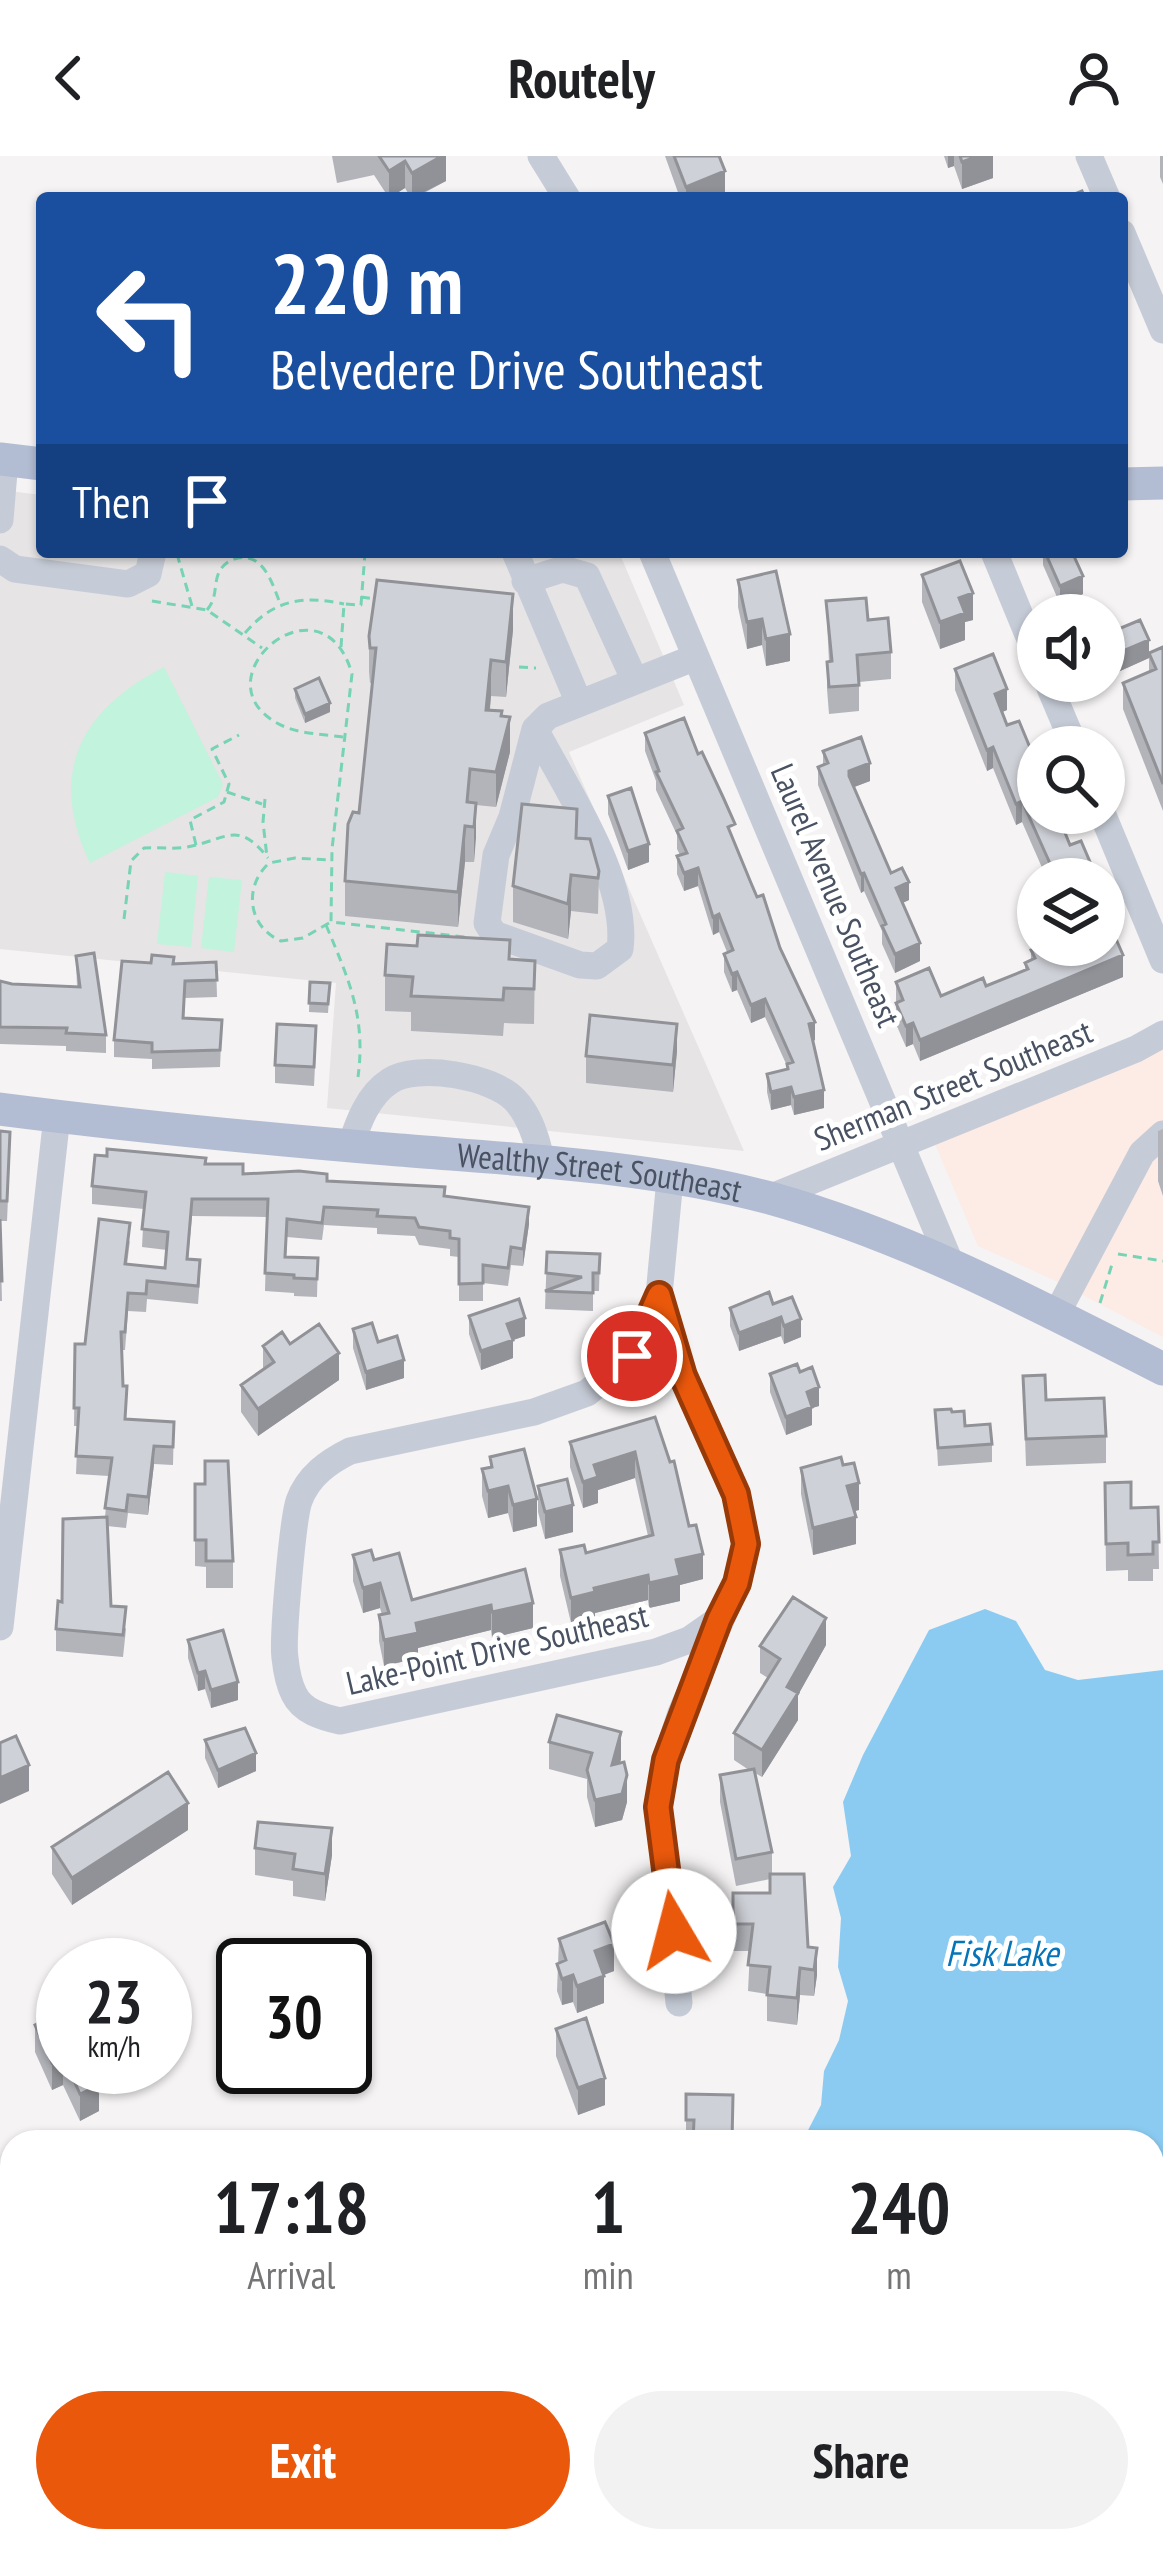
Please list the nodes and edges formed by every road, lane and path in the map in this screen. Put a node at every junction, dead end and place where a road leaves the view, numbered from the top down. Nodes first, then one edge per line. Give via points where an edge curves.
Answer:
1 (542, 156) edge
2 (1089, 156) edge
3 (563, 192) edge
4 (1104, 192) edge
5 (1128, 247) edge
6 (1163, 330) edge
7 (2, 459) edge
8 (36, 463) edge
9 (1163, 483) edge
10 (1128, 484) edge
11 (0, 520) edge
12 (152, 558) edge
13 (179, 558) edge
14 (365, 558) edge
15 (517, 558) edge
16 (655, 558) edge
17 (996, 558) edge
18 (0, 560) edge
19 (525, 580) junction
20 (361, 597) junction
21 (384, 600) edge
22 (280, 603) junction
23 (344, 604) junction
24 (192, 606) dead end
25 (1017, 608) edge
26 (207, 610) dead end
27 (243, 636) dead end
28 (340, 649) junction
29 (696, 657) junction
30 (543, 666) dead end
31 (519, 667) dead end
32 (635, 681) junction
33 (580, 703) junction
34 (535, 729) junction
35 (239, 735) dead end
36 (343, 737) junction
37 (226, 793) junction
38 (1111, 834) edge
39 (196, 845) junction
40 (331, 860) junction
41 (268, 861) junction
42 (124, 919) dead end
43 (328, 924) junction
44 (465, 937) edge
45 (1163, 959) edge
46 (1163, 1034) edge
47 (356, 1093) dead end
48 (0, 1108) edge
49 (57, 1116) junction
50 (1163, 1134) edge
51 (902, 1144) junction
52 (351, 1145) junction
53 (541, 1160) junction
54 (670, 1179) junction
55 (770, 1198) junction
56 (1114, 1253) dead end
57 (1163, 1261) edge
58 (952, 1267) junction
59 (659, 1295) junction
60 (1056, 1315) junction
61 (1163, 1369) edge
62 (719, 1619) junction
63 (0, 1627) edge
64 (679, 2003) dead end

1 - 3 street
2 - 4 street
5 - 6 street
7 - 8 main road
7 - 11 street
9 - 10 main road
12 - 18 street via 148,574 128,584 15,569
13 - 24 path
14 - 20 path
15 - 19 street
16 - 29 street, Laurel Avenue Southeast
17 - 25 street
19 - 32 street via 563,569 587,576
19 - 33 street
20 - 21 path
20 - 23 path via 361,605
22 - 23 path
22 - 26 path via 262,566 240,558 219,571
22 - 27 path
23 - 28 path
28 - 36 path via 352,674
28 - 36 path via 312,631 288,633 263,649 252,679 271,720
29 - 32 street
29 - 51 street, Laurel Avenue Southeast
30 - 31 path
32 - 33 street
33 - 34 street
34 - 34 street via 496,855 489,931 597,966 620,949 609,874
35 - 37 path via 212,749 230,784
36 - 40 path
37 - 39 path via 190,820
37 - 41 path via 265,802
38 - 45 street
39 - 41 path via 232,833
39 - 42 path via 135,853
40 - 41 path
40 - 43 path
41 - 43 path via 252,910 262,929 281,941
43 - 44 path
43 - 47 path via 361,1021
46 - 51 street, Sherman Street Southeast
48 - 49 main road, Wealthy Street Southeast
49 - 52 main road, Wealthy Street Southeast
49 - 63 street
50 - 60 street via 1142,1153
51 - 55 street, Sherman Street Southeast
51 - 58 street, Laurel Avenue Southeast
52 - 53 main road, Wealthy Street Southeast
52 - 53 street via 359,1118 391,1080 434,1071 494,1085 515,1099
53 - 54 main road, Wealthy Street Southeast
54 - 55 main road, Wealthy Street Southeast
54 - 59 street
55 - 58 main road, Wealthy Street Southeast
56 - 57 path
58 - 60 main road, Wealthy Street Southeast
59 - 62 street via 683,1376 736,1494 746,1544
59 - 62 street, Lake-Point Drive Southeast via 632,1356 587,1393 328,1462 298,1502 284,1655 303,1706 340,1721 656,1652
60 - 61 main road, Wealthy Street Southeast
62 - 64 street via 666,1760 658,1807

